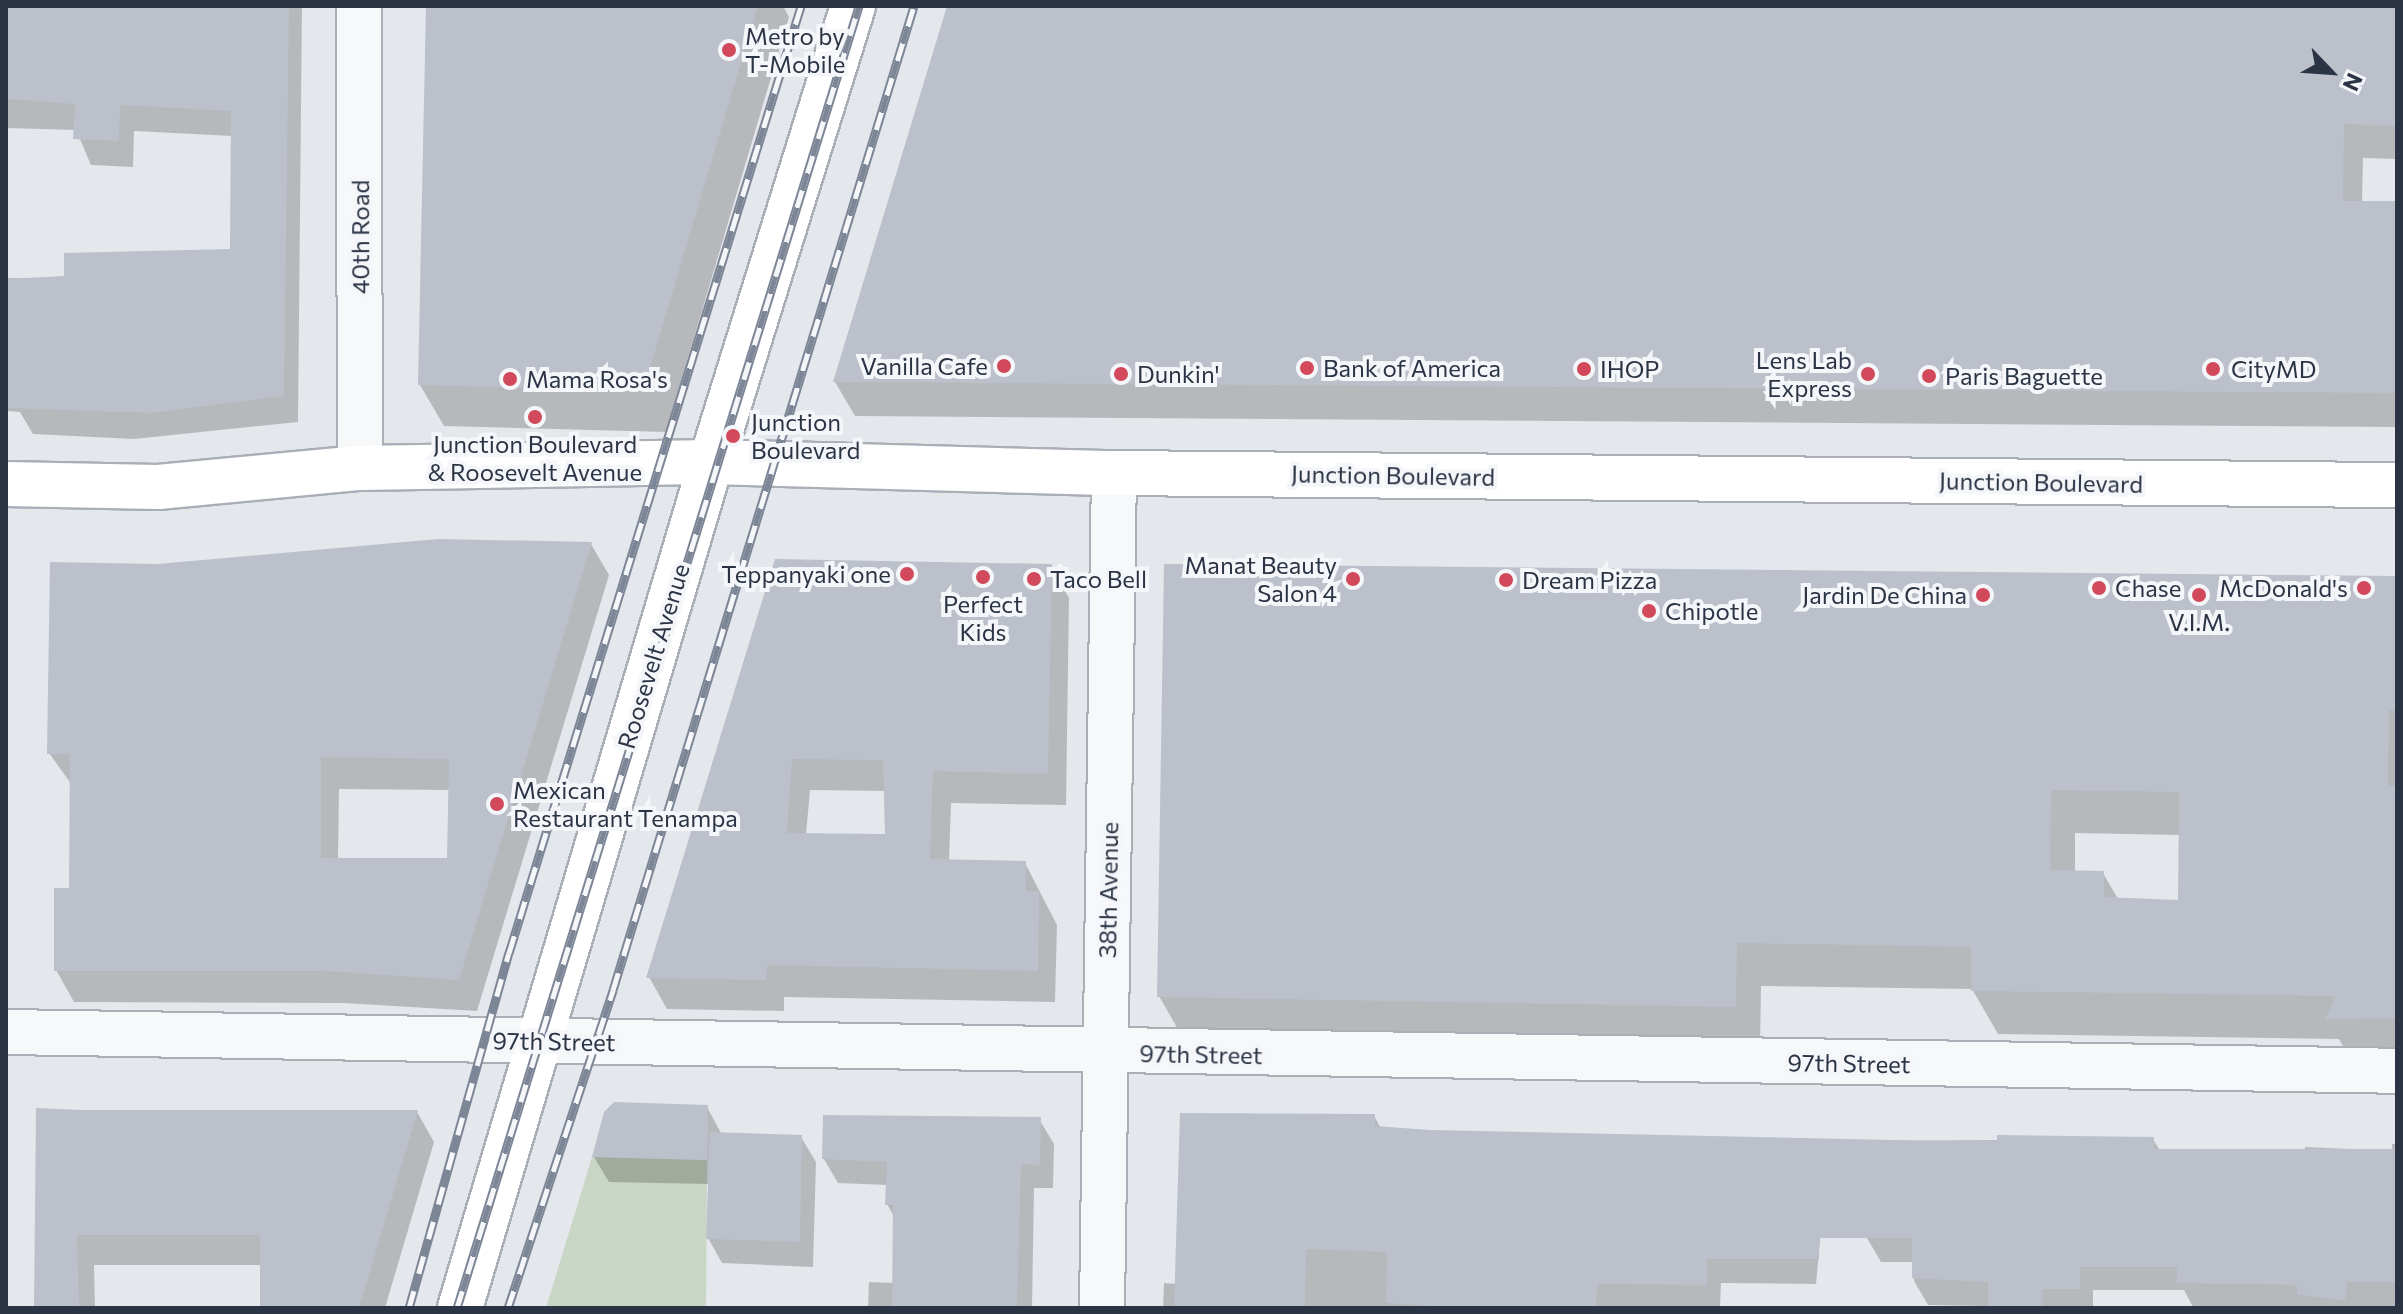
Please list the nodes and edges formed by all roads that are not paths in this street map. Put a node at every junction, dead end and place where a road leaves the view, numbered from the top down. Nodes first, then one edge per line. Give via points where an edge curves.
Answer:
1 (359, 6) edge
2 (853, 6) edge
3 (711, 462) junction
4 (360, 468) junction
5 (1114, 473) junction
6 (6, 484) edge
7 (2397, 485) edge
8 (6, 1032) edge
9 (537, 1041) junction
10 (1106, 1053) junction
11 (2397, 1071) edge
12 (460, 1308) edge
13 (1102, 1308) edge

1 - 4 street, 40th Road
2 - 3 main road, Roosevelt Avenue
3 - 4 main road, Junction Boulevard
3 - 5 main road, Junction Boulevard
3 - 9 main road, Roosevelt Avenue
4 - 6 main road, Junction Boulevard via 158,487
5 - 7 main road, Junction Boulevard
5 - 10 street, 38th Avenue
8 - 9 street, 97th Street
9 - 10 street, 97th Street
9 - 12 main road, Roosevelt Avenue
10 - 11 street, 97th Street
10 - 13 street, 38th Avenue

